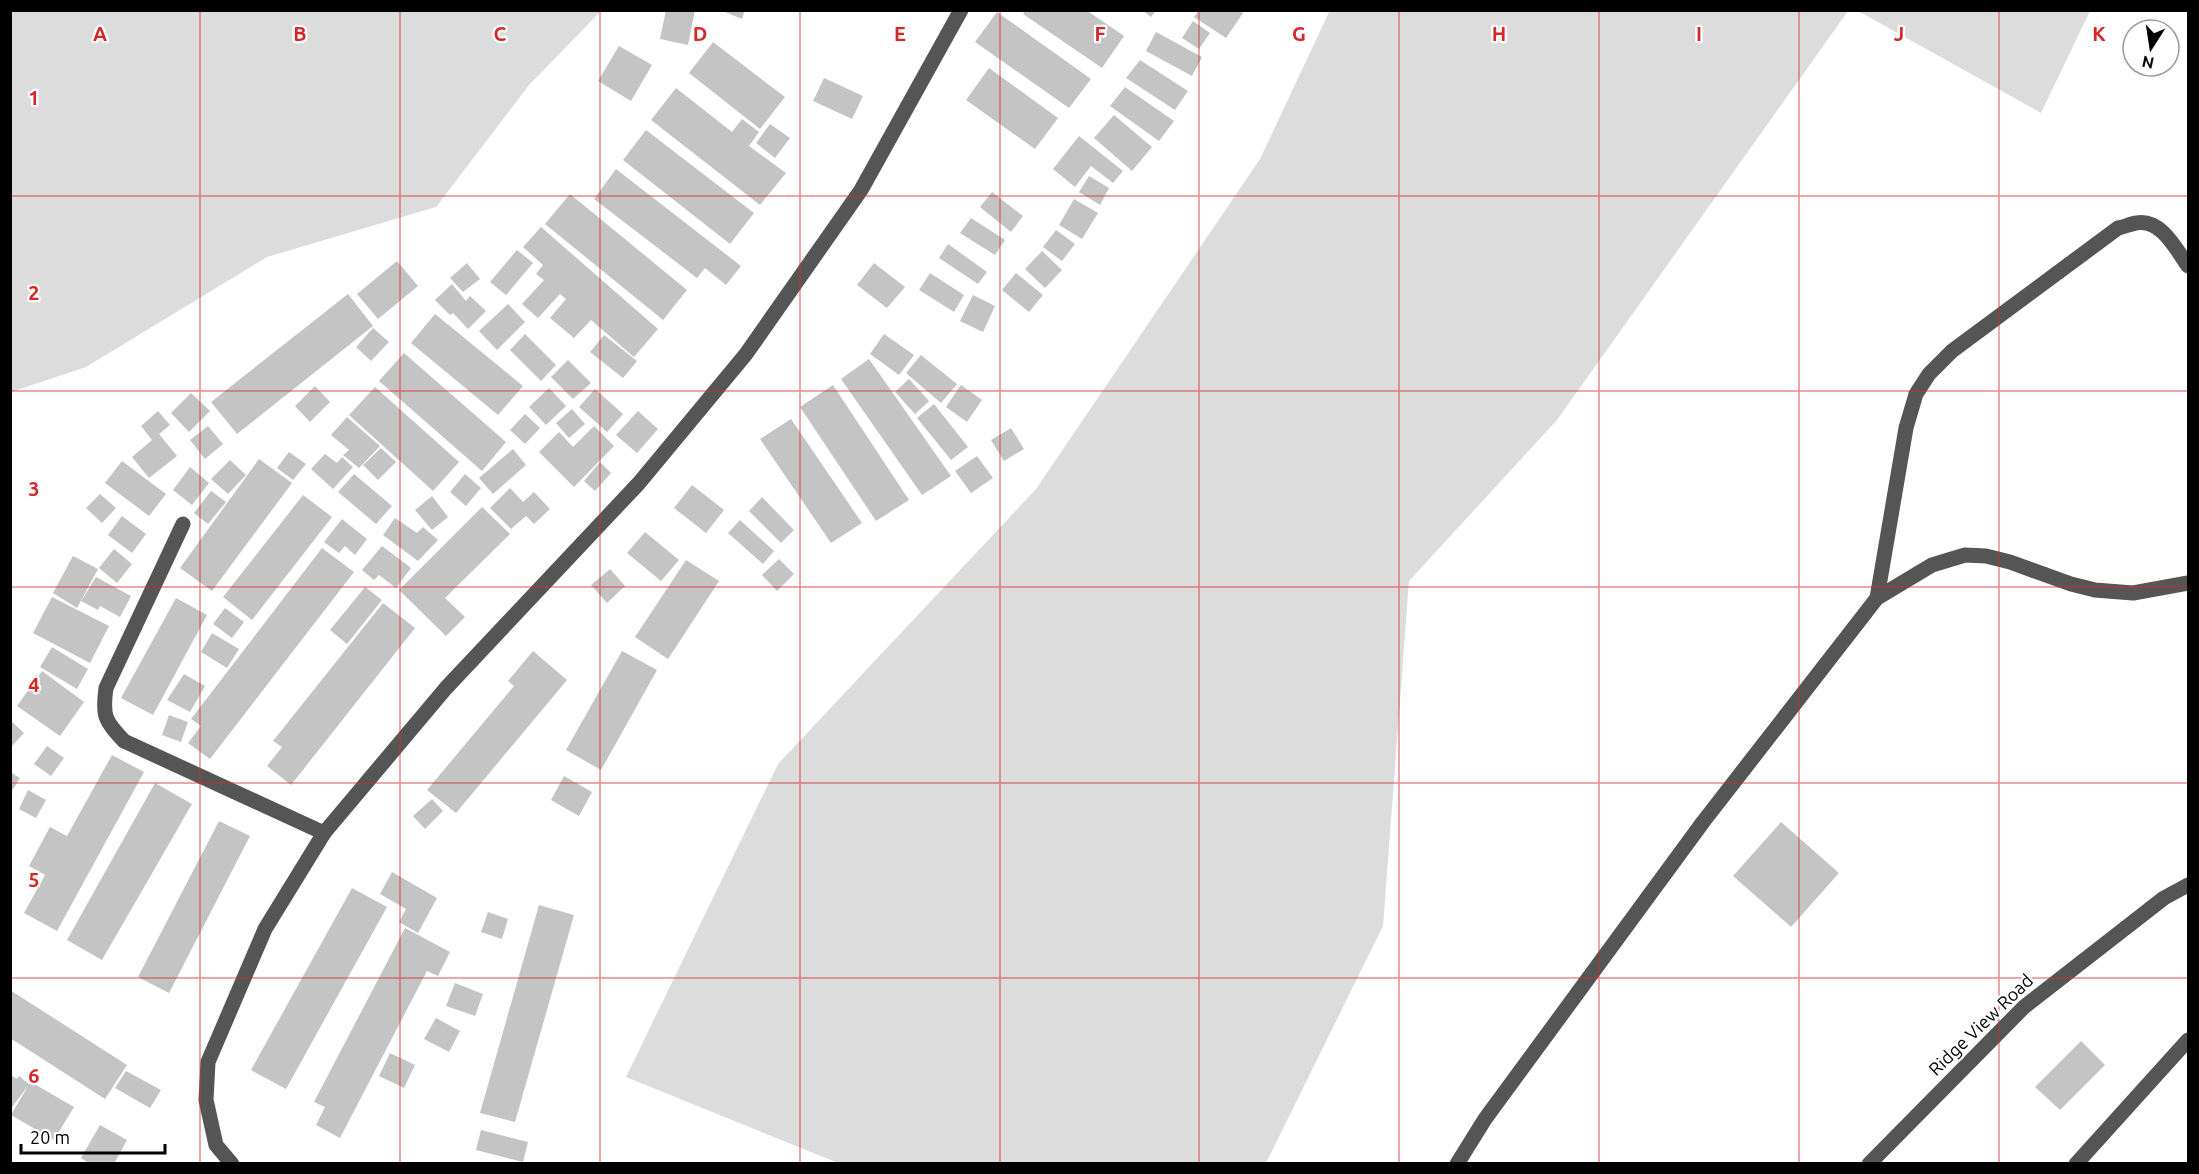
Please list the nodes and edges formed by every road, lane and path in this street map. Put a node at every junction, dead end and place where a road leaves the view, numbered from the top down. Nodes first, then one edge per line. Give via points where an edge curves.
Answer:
1 (961, 10) edge
2 (2188, 266) edge
3 (183, 524) dead end
4 (2188, 583) edge
5 (1877, 598) junction
6 (324, 833) junction
7 (2188, 885) edge
8 (2188, 1040) edge
9 (232, 1164) edge
10 (1457, 1164) edge
11 (1869, 1164) edge
12 (2076, 1164) edge

1 - 6 street via 861,190 746,354 639,483 446,688
2 - 5 street via 2165,233 2154,225 2139,222 2118,228 1952,351 1929,374 1916,394 1906,428
3 - 6 street via 106,688 104,709 108,724 124,741
4 - 5 street via 2133,593 2095,590 2010,562 1965,555 1932,565
5 - 10 street via 1696,831 1485,1119
6 - 9 street via 265,929 208,1062 206,1100 216,1145
7 - 11 street, Ridge View Road via 2164,898 2024,1007
8 - 12 street

